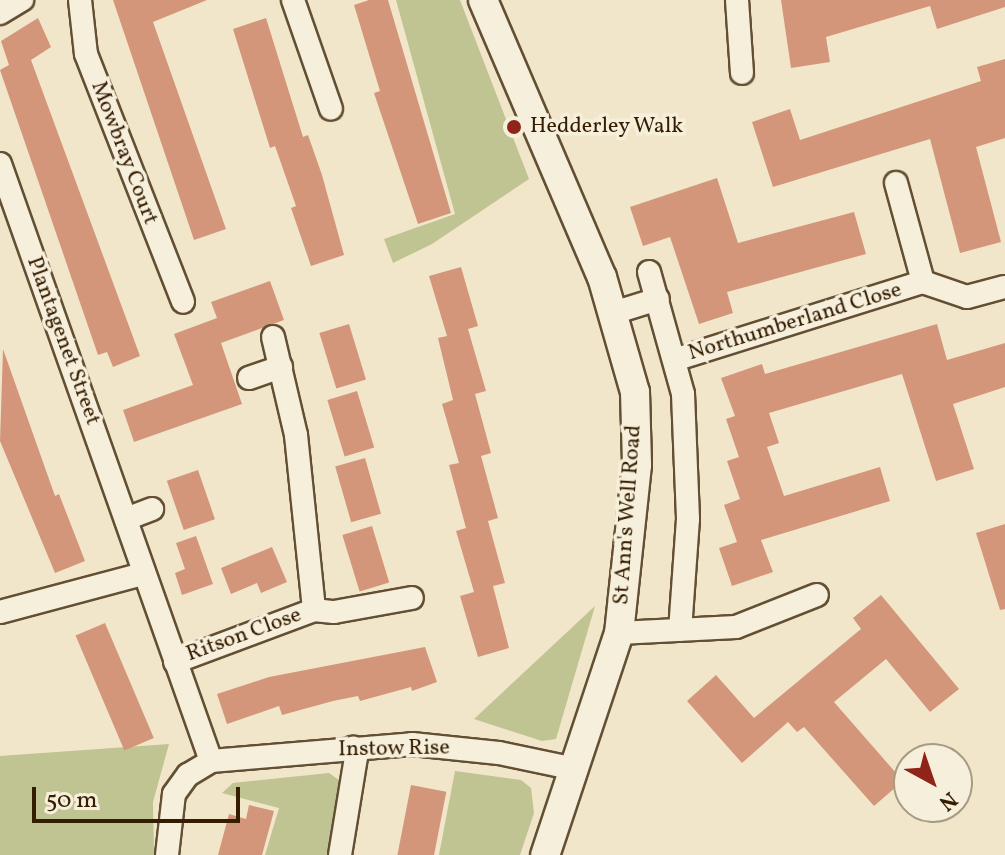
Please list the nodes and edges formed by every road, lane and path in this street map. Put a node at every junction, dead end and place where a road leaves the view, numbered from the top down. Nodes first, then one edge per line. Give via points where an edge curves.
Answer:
1 (22, 0) edge
2 (80, 0) edge
3 (293, 0) edge
4 (483, 0) edge
5 (737, 0) edge
6 (0, 13) edge
7 (742, 73) dead end
8 (331, 109) dead end
9 (0, 164) edge
10 (896, 183) dead end
11 (649, 272) dead end
12 (923, 282) junction
13 (1005, 287) edge
14 (658, 299) junction
15 (183, 302) dead end
16 (613, 313) junction
17 (273, 337) dead end
18 (677, 359) junction
19 (281, 367) junction
20 (249, 378) dead end
21 (152, 509) dead end
22 (126, 519) junction
23 (143, 574) junction
24 (817, 595) dead end
25 (412, 598) dead end
26 (314, 610) junction
27 (0, 612) edge
28 (680, 630) junction
29 (619, 633) junction
30 (175, 662) junction
31 (353, 747) junction
32 (211, 761) junction
33 (575, 769) junction
34 (167, 855) edge
35 (340, 855) edge
36 (545, 855) edge

1 - 6 street
2 - 15 street, Mowbray Court via 86,54
3 - 8 street
4 - 16 street, St Ann's Well Road
5 - 7 street
9 - 22 street, Plantagenet Street
10 - 12 street
11 - 14 street, Northumberland Close
12 - 13 street, Northumberland Close via 967,297
12 - 18 street, Northumberland Close
14 - 16 street
14 - 18 street, Northumberland Close
16 - 29 street, St Ann's Well Road via 629,359 636,424
17 - 19 street, Ritson Close
18 - 28 street, Northumberland Close via 688,505
19 - 20 street
19 - 26 street, Ritson Close via 296,435 287,466
21 - 22 street
22 - 23 street, Plantagenet Street
23 - 27 street
23 - 30 street, Plantagenet Street
24 - 28 street via 736,627
25 - 26 street, Ritson Close via 334,612
26 - 30 street, Ritson Close
28 - 29 street
29 - 33 street, St Ann's Well Road
30 - 32 street, Plantagenet Street
31 - 32 street, Instow Rise
31 - 33 street, Instow Rise via 457,747
31 - 35 street via 356,757
32 - 34 street via 188,775 174,794
33 - 36 street, St Ann's Well Road

